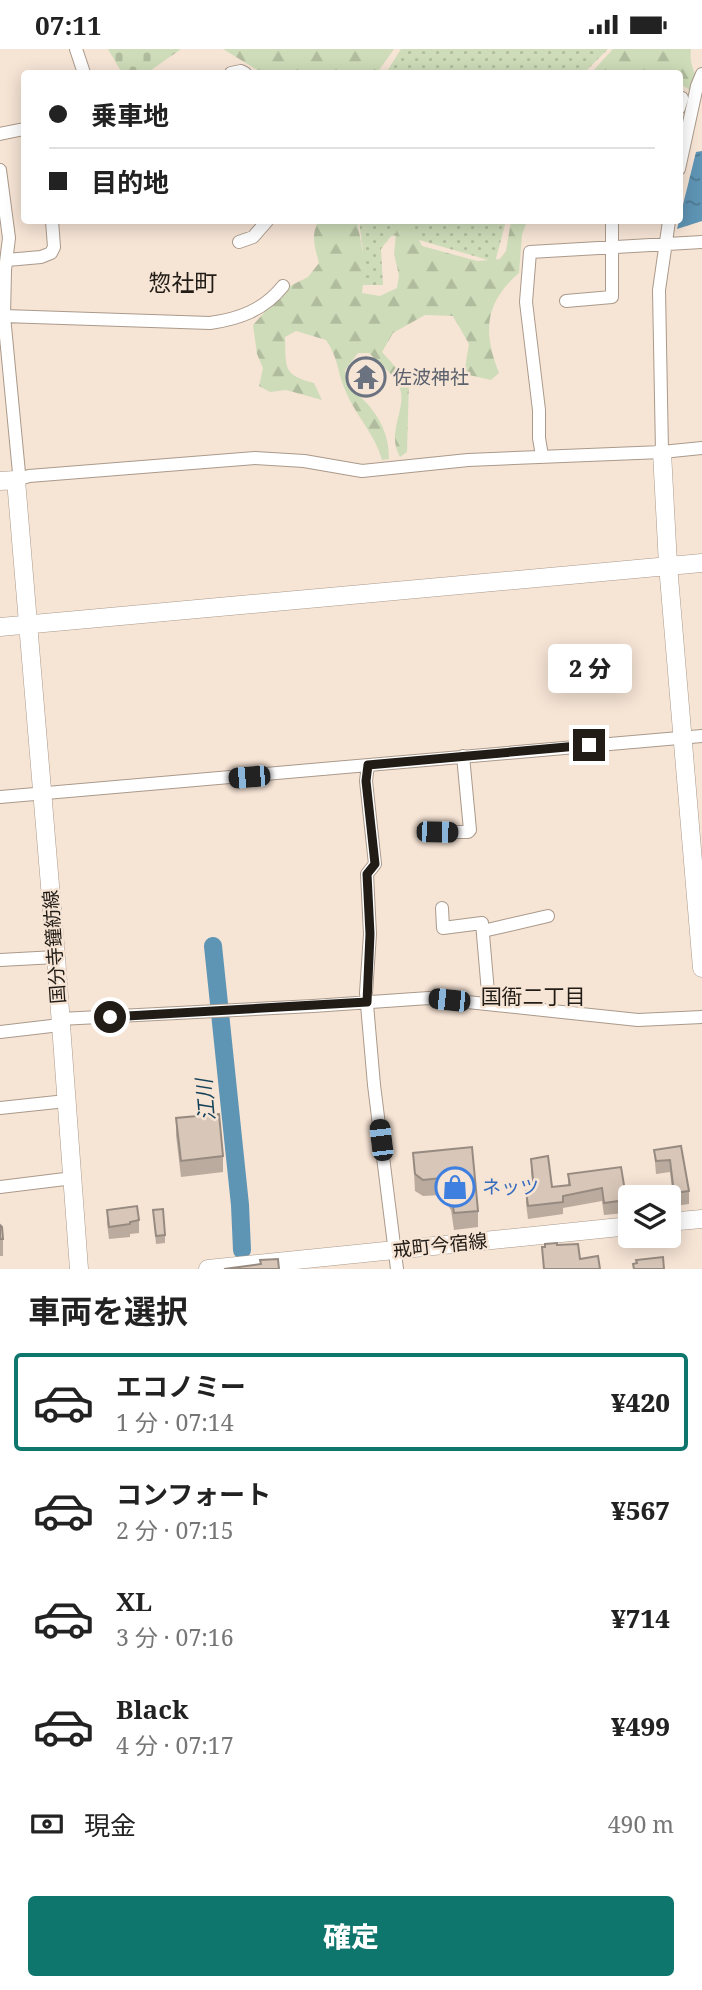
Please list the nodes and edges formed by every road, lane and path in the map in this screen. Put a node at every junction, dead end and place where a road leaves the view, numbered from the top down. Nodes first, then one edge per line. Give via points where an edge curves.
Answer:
1 (76, 49) edge
2 (83, 70) edge
3 (702, 73) edge
4 (21, 130) edge
5 (0, 134) edge
6 (683, 151) edge
7 (0, 170) edge
8 (52, 224) edge
9 (264, 224) edge
10 (612, 224) edge
11 (668, 224) edge
12 (239, 242) dead end
13 (702, 242) edge
14 (664, 243) junction
15 (613, 248) junction
16 (7, 260) junction
17 (283, 286) dead end
18 (566, 301) dead end
19 (4, 316) junction
20 (702, 447) edge
21 (662, 451) junction
22 (542, 456) junction
23 (8, 481) edge
24 (702, 562) edge
25 (668, 565) junction
26 (28, 625) junction
27 (0, 627) edge
28 (702, 736) edge
29 (683, 738) junction
30 (463, 756) junction
31 (368, 765) junction
32 (41, 794) junction
33 (0, 797) edge
34 (437, 832) dead end
35 (442, 908) dead end
36 (548, 916) dead end
37 (483, 931) junction
38 (56, 957) junction
39 (0, 960) edge
40 (702, 968) edge
41 (367, 1002) junction
42 (489, 1004) junction
43 (702, 1017) edge
44 (60, 1022) junction
45 (0, 1032) edge
46 (66, 1101) junction
47 (0, 1108) edge
48 (73, 1178) junction
49 (0, 1187) edge
50 (702, 1219) edge
51 (681, 1221) edge
52 (618, 1227) edge
53 (395, 1249) junction
54 (79, 1269) edge
55 (208, 1269) edge
56 (397, 1269) edge

1 - 2 street
3 - 6 street
4 - 5 street
7 - 16 street via 9,238
8 - 16 street via 51,253
9 - 12 street via 253,237
10 - 15 street
11 - 14 street
13 - 14 street
14 - 15 street
14 - 21 street via 659,290
15 - 18 street via 612,297
15 - 22 street via 530,252 526,302
16 - 19 street
17 - 19 street via 271,301 236,319 210,323
19 - 23 street via 19,473
20 - 21 street
21 - 22 street
21 - 25 street
22 - 23 street via 362,471 256,458
23 - 26 street, 国分寺鐘紡線
24 - 25 street
25 - 26 street
25 - 29 street
26 - 27 street
26 - 32 street, 国分寺鐘紡線
28 - 29 street
29 - 30 street
29 - 40 street
30 - 31 street
30 - 34 street via 470,829
31 - 32 street
31 - 41 street via 375,864 367,874
32 - 33 street
32 - 38 street, 国分寺鐘紡線
35 - 37 street via 443,928 482,923
36 - 37 street
37 - 42 street
38 - 39 street
38 - 44 street, 国分寺鐘紡線
41 - 42 street via 429,998
41 - 44 street
41 - 53 street
42 - 43 street via 638,1020
44 - 45 street
44 - 46 street, 国分寺鐘紡線
46 - 47 street
46 - 48 street, 国分寺鐘紡線
48 - 49 street
48 - 54 street, 国分寺鐘紡線
50 - 51 street
52 - 53 street, 戒町今宿線
53 - 55 street, 戒町今宿線
53 - 56 street

